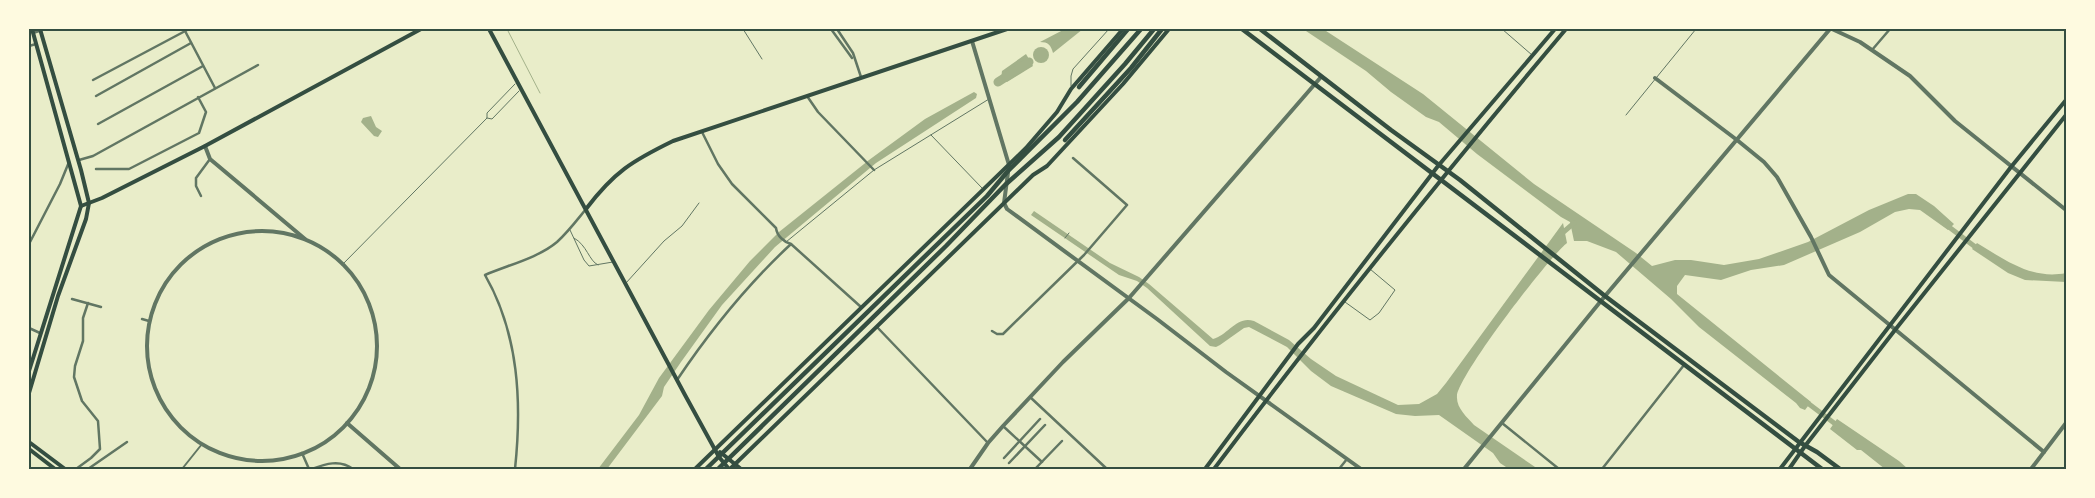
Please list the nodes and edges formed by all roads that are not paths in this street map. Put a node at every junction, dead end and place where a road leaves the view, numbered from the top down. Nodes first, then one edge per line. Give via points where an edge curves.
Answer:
1 (189, 29) edge
2 (421, 29) edge
3 (489, 29) edge
4 (743, 29) edge
5 (832, 29) edge
6 (837, 29) edge
7 (1006, 29) edge
8 (1109, 29) edge
9 (1123, 29) edge
10 (1128, 29) edge
11 (1141, 29) edge
12 (1154, 29) edge
13 (1162, 29) edge
14 (1169, 29) edge
15 (1242, 29) edge
16 (1260, 29) edge
17 (1502, 29) edge
18 (1555, 29) edge
19 (1566, 29) edge
20 (1696, 29) edge
21 (1831, 29) edge
22 (1890, 29) edge
23 (42, 30) edge
24 (184, 30) edge
25 (33, 31) edge
26 (972, 41) junction
27 (191, 43) junction
28 (36, 44) junction
29 (29, 46) edge
30 (1872, 50) junction
31 (1532, 55) junction
32 (762, 59) dead end
33 (854, 59) junction
34 (258, 65) dead end
35 (203, 66) junction
36 (1321, 76) junction
37 (861, 77) junction
38 (1656, 78) junction
39 (93, 80) dead end
40 (517, 82) junction
41 (1314, 84) junction
42 (1079, 87) dead end
43 (215, 88) junction
44 (521, 89) junction
45 (1071, 89) junction
46 (96, 96) dead end
47 (807, 96) junction
48 (198, 97) junction
49 (989, 99) junction
50 (2066, 100) edge
51 (1626, 115) dead end
52 (2066, 115) edge
53 (487, 118) junction
54 (98, 124) dead end
55 (702, 131) junction
56 (930, 134) junction
57 (1065, 140) dead end
58 (1737, 140) junction
59 (205, 146) junction
60 (1073, 158) dead end
61 (210, 159) junction
62 (78, 160) junction
63 (69, 161) junction
64 (1009, 165) junction
65 (1438, 166) junction
66 (2011, 167) junction
67 (96, 169) dead end
68 (873, 169) junction
69 (1008, 171) junction
70 (1446, 172) junction
71 (2018, 173) junction
72 (1432, 175) junction
73 (1439, 180) junction
74 (1005, 185) junction
75 (983, 190) junction
76 (201, 196) dead end
77 (89, 203) junction
78 (699, 203) dead end
79 (1004, 204) junction
80 (81, 206) junction
81 (586, 208) junction
82 (2066, 210) edge
83 (569, 230) junction
84 (1069, 234) dead end
85 (574, 238) junction
86 (1065, 238) dead end
87 (306, 240) junction
88 (785, 242) junction
89 (29, 244) edge
90 (791, 244) junction
91 (1078, 261) junction
92 (614, 262) junction
93 (342, 265) junction
94 (602, 265) junction
95 (1369, 268) junction
96 (625, 283) junction
97 (1605, 296) junction
98 (72, 298) dead end
99 (1129, 298) junction
100 (1344, 301) junction
101 (1601, 302) junction
102 (88, 303) junction
103 (861, 306) junction
104 (101, 307) dead end
105 (142, 318) dead end
106 (149, 320) junction
107 (1890, 325) junction
108 (877, 326) junction
109 (29, 328) edge
110 (1895, 330) junction
111 (992, 331) dead end
112 (40, 333) junction
113 (1684, 365) junction
114 (29, 371) edge
115 (676, 378) junction
116 (29, 393) edge
117 (1259, 396) junction
118 (1030, 397) junction
119 (1266, 400) junction
120 (1040, 419) dead end
121 (347, 423) junction
122 (1502, 423) junction
123 (2066, 423) edge
124 (1045, 425) dead end
125 (1003, 426) junction
126 (1019, 441) junction
127 (1062, 441) dead end
128 (29, 442) edge
129 (127, 442) dead end
130 (1799, 442) junction
131 (202, 444) junction
132 (988, 444) junction
133 (1025, 446) junction
134 (1805, 446) junction
135 (29, 449) edge
136 (716, 449) junction
137 (1795, 449) junction
138 (2044, 452) junction
139 (302, 453) junction
140 (1800, 453) junction
141 (721, 455) junction
142 (729, 458) junction
143 (1004, 458) dead end
144 (1347, 460) junction
145 (1042, 462) junction
146 (724, 463) junction
147 (1009, 463) dead end
148 (736, 464) junction
149 (55, 469) edge
150 (65, 469) edge
151 (76, 469) edge
152 (88, 469) edge
153 (182, 469) edge
154 (310, 469) edge
155 (353, 469) edge
156 (400, 469) edge
157 (515, 469) edge
158 (695, 469) edge
159 (706, 469) edge
160 (718, 469) edge
161 (730, 469) edge
162 (741, 469) edge
163 (970, 469) edge
164 (1035, 469) edge
165 (1107, 469) edge
166 (1205, 469) edge
167 (1214, 469) edge
168 (1339, 469) edge
169 (1361, 469) edge
170 (1464, 469) edge
171 (1559, 469) edge
172 (1602, 469) edge
173 (1780, 469) edge
174 (1789, 469) edge
175 (1822, 469) edge
176 (1840, 469) edge
177 (2030, 469) edge

1 - 24 street
2 - 59 main road
3 - 40 main road
4 - 32 lane
5 - 33 street
6 - 33 street
7 - 26 main road
8 - 45 lane via 1073,69
9 - 45 main road
10 - 42 main road
11 - 69 main road via 1077,102
12 - 74 main road via 1059,137
13 - 57 main road
14 - 79 main road via 1073,139
15 - 41 main road
16 - 36 main road
17 - 31 lane
18 - 31 main road
19 - 70 main road
20 - 38 lane
21 - 30 street
21 - 58 street
22 - 30 street
23 - 25 street
23 - 62 main road
24 - 27 street
24 - 39 street
25 - 28 main road
26 - 37 main road
26 - 49 street
27 - 35 street
27 - 46 street
28 - 29 street
28 - 63 main road
30 - 66 street via 1910,76 1955,121
31 - 65 main road
33 - 37 street
34 - 43 street
35 - 43 street
35 - 54 street
36 - 41 street
36 - 65 main road
37 - 47 main road
38 - 51 lane
38 - 58 street
40 - 44 main road
40 - 53 lane via 487,113
41 - 72 main road
41 - 99 street
43 - 48 street
44 - 53 lane via 492,119
44 - 81 main road
45 - 64 main road via 1042,131
47 - 55 main road
47 - 68 street via 818,112
48 - 62 street via 93,156
48 - 67 street via 206,112 199,132 129,169
49 - 56 lane
49 - 64 street
50 - 66 main road
52 - 71 main road
53 - 93 lane
55 - 81 main road via 636,159 609,181
55 - 88 street via 732,184 768,218
56 - 68 lane
56 - 75 lane
58 - 97 street
58 - 107 street via 1777,177 1829,275
59 - 61 street
59 - 77 main road
60 - 91 street via 1127,204
61 - 76 street via 196,182
61 - 87 street
62 - 77 main road
63 - 80 main road
63 - 89 street
64 - 69 street
64 - 75 main road
65 - 70 main road
65 - 72 main road
66 - 71 street
66 - 107 main road
68 - 88 lane
69 - 74 street
69 - 141 main road via 973,210
70 - 73 main road
70 - 97 main road
71 - 82 street
71 - 110 main road
72 - 73 main road
72 - 117 main road
73 - 95 main road
73 - 101 main road
74 - 79 street
74 - 142 main road
75 - 103 main road
77 - 80 main road
77 - 116 main road
78 - 96 lane via 682,226
79 - 91 street
79 - 108 main road
80 - 112 main road
81 - 83 street
81 - 92 main road
83 - 85 lane
83 - 157 street via 548,247 485,275 509,330 515,365 519,416
84 - 86 lane
85 - 94 lane via 582,242 593,263
85 - 94 lane via 587,265
87 - 93 street
87 - 106 street via 276,231 250,232 210,243 189,257 172,275
88 - 90 street
90 - 103 street
90 - 115 street via 761,272
91 - 99 street
91 - 111 street via 1003,334
92 - 94 lane
92 - 96 main road
93 - 121 street via 369,302 377,338 370,383 362,402
95 - 100 main road
95 - 100 lane via 1394,290 1379,313 1370,320
96 - 115 main road
97 - 101 street
97 - 130 main road
98 - 102 street
99 - 117 street
99 - 118 street
100 - 119 main road
101 - 113 main road
101 - 122 street
102 - 104 street
102 - 151 street via 74,377 82,402 98,421 100,449
103 - 136 main road
105 - 106 street
106 - 131 street via 147,350 155,389 175,422
107 - 110 street
107 - 130 main road
108 - 132 street
108 - 148 main road
109 - 112 street
110 - 134 main road
110 - 138 street
112 - 114 main road
113 - 137 main road
113 - 172 street
115 - 136 main road
117 - 119 street
117 - 166 main road
118 - 125 street
118 - 165 street
119 - 144 street
119 - 167 main road
120 - 126 street
121 - 139 street via 330,438
121 - 156 street
122 - 170 street
122 - 171 street
123 - 138 street
124 - 133 street
125 - 126 street
125 - 132 street
126 - 133 street
126 - 143 street
127 - 145 street
128 - 150 main road
129 - 152 street
130 - 134 main road
130 - 137 main road
131 - 139 street via 225,455 251,461 277,460
131 - 153 street
132 - 163 street
133 - 145 street
133 - 147 street
134 - 140 main road
134 - 176 main road
135 - 149 main road
136 - 141 main road
136 - 158 main road
137 - 140 main road
137 - 173 main road
138 - 177 street
139 - 154 street
140 - 174 main road
140 - 175 main road
141 - 142 main road
141 - 146 main road
141 - 159 main road
142 - 146 main road
142 - 148 main road
144 - 168 street
144 - 169 street
145 - 164 street
146 - 160 main road
146 - 161 main road
148 - 161 main road
148 - 162 main road
154 - 155 street via 338,463

